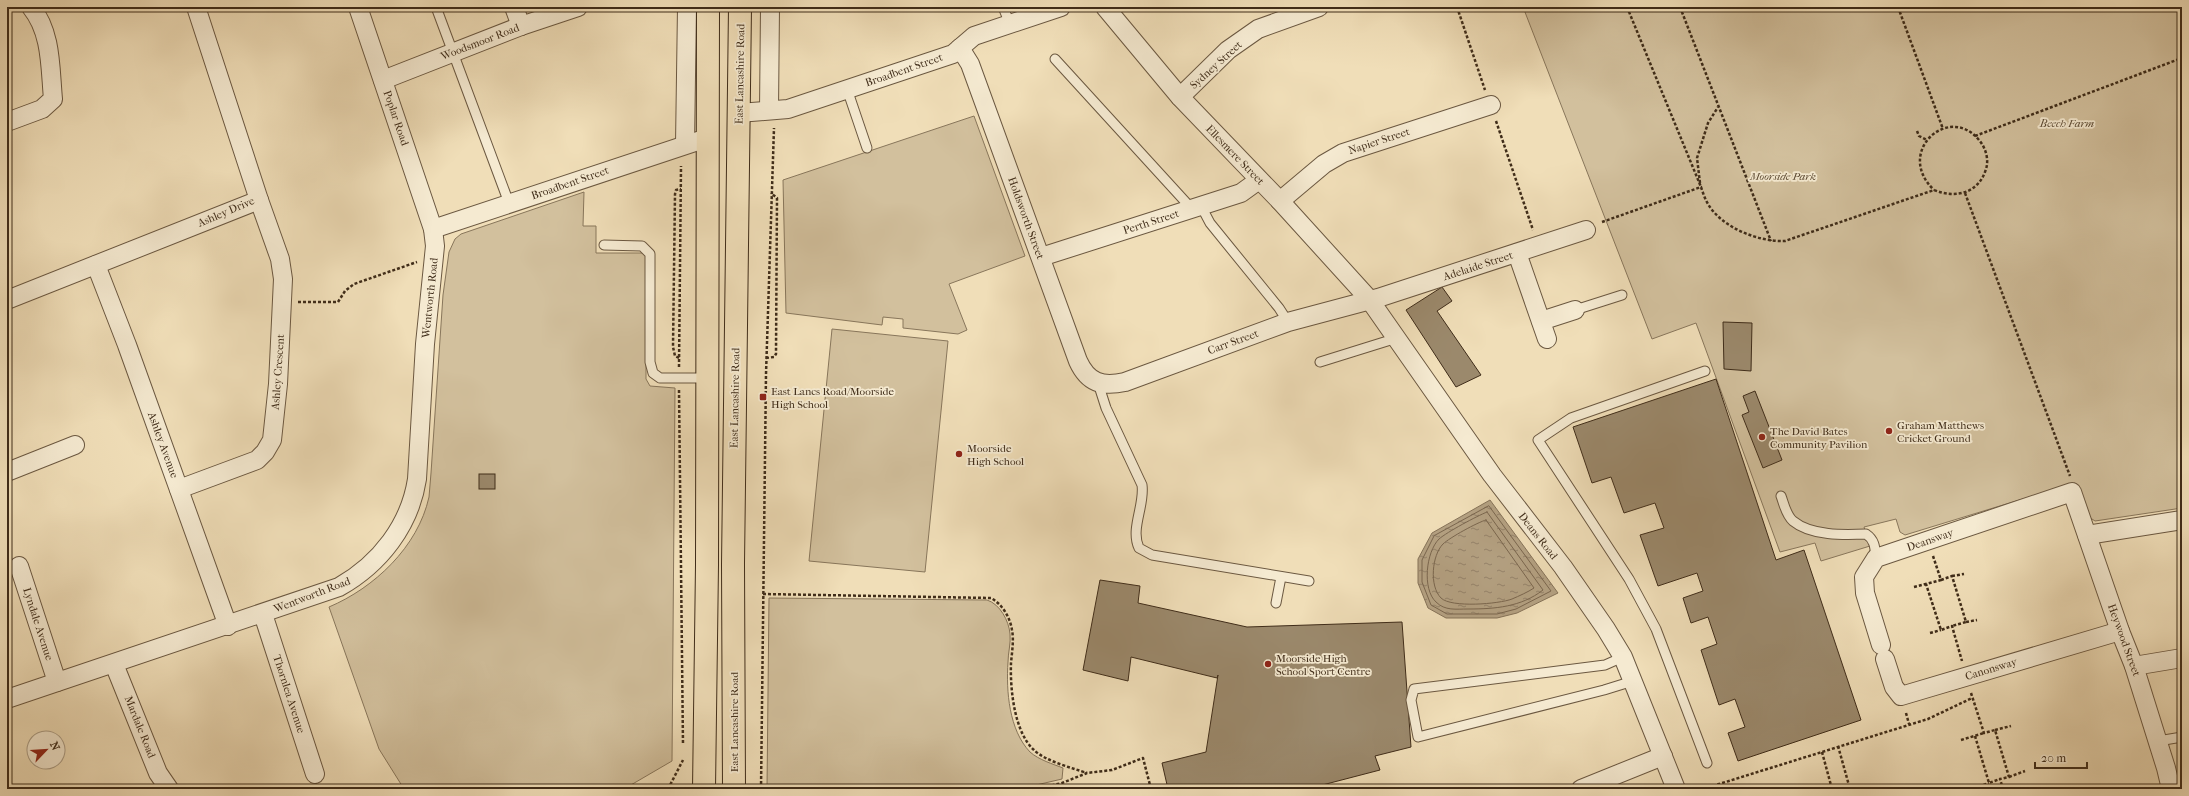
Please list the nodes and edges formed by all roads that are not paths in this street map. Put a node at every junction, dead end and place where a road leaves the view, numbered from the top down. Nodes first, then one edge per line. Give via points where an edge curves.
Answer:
1 (32, 7) edge
2 (196, 7) edge
3 (358, 7) edge
4 (436, 7) edge
5 (514, 7) edge
6 (578, 7) edge
7 (687, 7) edge
8 (708, 7) edge
9 (740, 7) edge
10 (770, 7) edge
11 (1003, 7) edge
12 (1061, 7) edge
13 (1105, 7) edge
14 (1319, 7) edge
15 (1010, 24) junction
16 (521, 26) junction
17 (960, 48) junction
18 (453, 53) junction
19 (1055, 59) dead end
20 (383, 80) junction
21 (847, 89) junction
22 (1180, 97) junction
23 (1491, 105) road end
24 (771, 110) junction
25 (739, 112) junction
26 (7, 122) edge
27 (707, 138) junction
28 (685, 144) junction
29 (867, 148) dead end
30 (1259, 180) junction
31 (258, 200) junction
32 (1280, 201) junction
33 (509, 203) junction
34 (1196, 207) junction
35 (434, 228) junction
36 (1586, 230) road end
37 (604, 245) dead end
38 (1517, 253) junction
39 (1041, 257) junction
40 (96, 265) junction
41 (1622, 295) dead end
42 (1369, 299) junction
43 (7, 300) edge
44 (1575, 310) joint
45 (1541, 321) junction
46 (1288, 322) junction
47 (1397, 338) junction
48 (1547, 339) dead end
49 (1320, 362) dead end
50 (1705, 371) dead end
51 (707, 378) junction
52 (1098, 383) junction
53 (76, 445) dead end
54 (7, 472) edge
55 (179, 488) junction
56 (2072, 492) joint
57 (1781, 496) dead end
58 (2182, 520) edge
59 (2087, 535) junction
60 (1876, 558) junction
61 (19, 566) dead end
62 (1281, 576) junction
63 (1309, 581) dead end
64 (1276, 603) dead end
65 (263, 614) junction
66 (228, 626) junction
67 (2120, 631) junction
68 (1618, 650) junction
69 (2182, 658) edge
70 (114, 664) junction
71 (2134, 666) junction
72 (1633, 681) junction
73 (57, 682) junction
74 (7, 699) edge
75 (2182, 737) edge
76 (2158, 741) junction
77 (1663, 756) junction
78 (1707, 763) dead end
79 (315, 774) dead end
80 (2166, 783) edge
81 (169, 789) edge
82 (704, 789) edge
83 (734, 789) edge
84 (1581, 789) edge
85 (1676, 789) edge

1 - 26 street via 48,39 53,99 42,109
2 - 31 street, Ashley Drive
3 - 20 street, Poplar Road
4 - 18 lane
5 - 16 street
6 - 16 street, Woodsmoor Road
7 - 28 street
8 - 27 highway
9 - 25 highway, East Lancashire Road
10 - 24 street
11 - 15 lane
12 - 15 street, Broadbent Street
13 - 22 street, Ellesmere Street
14 - 22 street, Sydney Street via 1258,29 1228,50
15 - 17 street, Broadbent Street via 974,36
16 - 18 street, Woodsmoor Road
17 - 21 street, Broadbent Street via 953,54
17 - 39 street, Holdsworth Street via 970,64
18 - 20 street, Woodsmoor Road
18 - 33 lane
19 - 34 lane
20 - 35 street, Poplar Road
21 - 24 street, Broadbent Street via 788,109
21 - 29 lane
22 - 30 street, Ellesmere Street
23 - 32 street, Napier Street via 1343,153 1324,164
24 - 25 street, Broadbent Street
25 - 83 highway, East Lancashire Road via 733,564
27 - 28 street, Broadbent Street
27 - 51 highway
28 - 33 street, Broadbent Street
30 - 32 street, Ellesmere Street
30 - 34 street, Perth Street via 1241,193
31 - 40 street, Ashley Drive
31 - 55 street, Ashley Crescent via 283,269 278,384 272,440 257,460
32 - 42 street, Ellesmere Street
33 - 35 street, Broadbent Street
34 - 39 street, Perth Street
34 - 46 lane
35 - 65 street, Wentworth Road via 422,480 407,515 387,547 370,567 339,587
36 - 38 street, Adelaide Street
37 - 51 lane via 642,246 650,254 651,369 656,377
38 - 42 street, Adelaide Street
38 - 45 street
39 - 52 street, Holdsworth Street via 1080,365 1089,378
40 - 43 street, Ashley Drive
40 - 55 street, Ashley Avenue
41 - 44 lane
42 - 46 street, Carr Street
42 - 47 street, Deans Road
44 - 45 street
45 - 48 street
46 - 52 street, Carr Street via 1125,382
47 - 49 lane
47 - 68 street, Deans Road via 1492,475 1587,600
50 - 78 lane via 1571,418 1538,440 1628,579 1656,629
51 - 82 highway
52 - 62 lane via 1106,408 1142,485 1136,535 1139,548 1152,555
53 - 54 street
55 - 66 street, Ashley Avenue
56 - 59 street, Heywood Street
56 - 60 street, Deansway
57 - 60 lane via 1786,510 1801,526 1819,531 1866,534 1874,544
58 - 59 street
59 - 67 street, Heywood Street
60 - 67 street, Canonsway via 1864,578 1865,593 1894,687 1901,696
61 - 73 street, Lyndale Avenue
62 - 63 lane
62 - 64 lane
65 - 66 street, Wentworth Road
65 - 79 street, Thornlea Avenue
66 - 70 street, Wentworth Road
67 - 71 street, Heywood Street
68 - 72 street, Deans Road
68 - 72 lane via 1605,665 1414,689 1411,700 1418,737
69 - 71 street
70 - 73 street, Wentworth Road
70 - 81 street, Mardale Road via 158,773
71 - 76 street, Heywood Street
72 - 77 street, Deans Road
73 - 74 street, Wentworth Road
75 - 76 lane
76 - 80 street, Heywood Street
77 - 84 street
77 - 85 street, Deans Road

